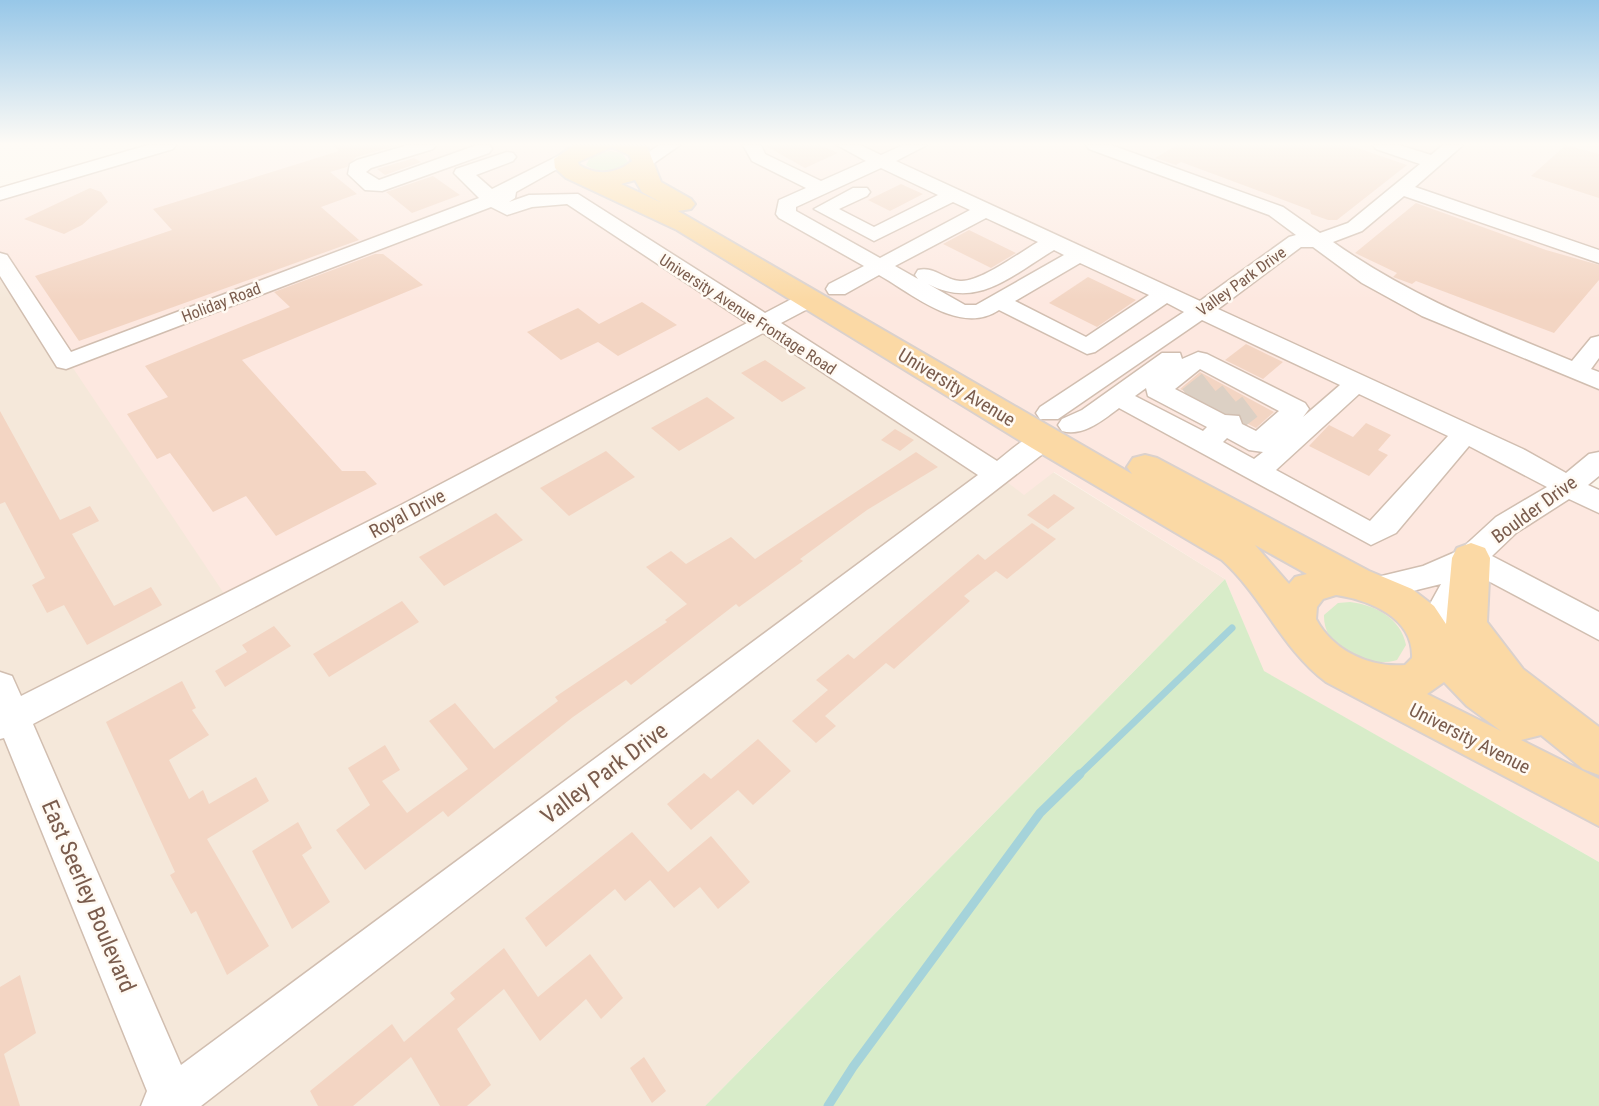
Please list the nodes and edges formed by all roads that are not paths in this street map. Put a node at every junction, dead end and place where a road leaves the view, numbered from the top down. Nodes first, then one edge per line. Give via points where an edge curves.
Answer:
1 (495, 197) edge
2 (626, 197) edge
3 (667, 197) edge
4 (802, 197) edge
5 (851, 197) edge
6 (950, 197) edge
7 (955, 197) edge
8 (1237, 197) edge
9 (1392, 197) edge
10 (1423, 197) edge
11 (490, 198) junction
12 (976, 215) junction
13 (1318, 242) junction
14 (1043, 247) junction
15 (1080, 254) junction
16 (1599, 257) edge
17 (896, 258) junction
18 (0, 259) edge
19 (969, 277) dead end
20 (824, 294) junction
21 (1166, 294) junction
22 (998, 301) junction
23 (1212, 315) junction
24 (762, 324) junction
25 (1599, 343) edge
26 (1306, 359) junction
27 (1576, 372) junction
28 (1599, 381) edge
29 (1357, 383) junction
30 (1242, 386) junction
31 (1118, 397) junction
32 (1208, 413) junction
33 (1055, 426) junction
34 (1465, 434) junction
35 (1205, 444) junction
36 (1599, 461) edge
37 (1257, 472) junction
38 (999, 475) junction
39 (1566, 488) junction
40 (1599, 503) edge
41 (1471, 558) junction
42 (1365, 585) junction
43 (1599, 627) edge
44 (1299, 628) junction
45 (1432, 638) junction
46 (1342, 672) junction
47 (5, 709) edge
48 (1599, 754) edge
49 (1599, 762) edge
50 (1599, 803) edge
51 (171, 1104) edge

1 - 11 street, Holiday Road
2 - 20 main road, University Avenue
3 - 20 main road, University Avenue via 752,239
4 - 17 street via 786,204 786,214
5 - 6 street via 824,209 874,235
7 - 12 street
8 - 13 street via 1276,211
9 - 13 street via 1355,227
10 - 16 street
11 - 18 street, Holiday Road via 66,362
11 - 24 street, University Avenue Frontage Road via 507,209 529,201 571,198
12 - 14 street
12 - 17 street, Royal Drive
13 - 23 street, Valley Park Drive via 1311,254
13 - 27 street via 1430,311
14 - 15 street
14 - 17 street via 966,289 944,285
15 - 21 street
15 - 22 street
17 - 19 street
17 - 20 street, Royal Drive
17 - 22 street via 961,312 981,312
20 - 24 street, Royal Drive
20 - 33 main road, University Avenue
21 - 22 street via 1087,347
21 - 23 street
23 - 26 street
23 - 31 street, Valley Park Drive
23 - 33 street, Valley Park Drive
24 - 38 street, University Avenue Frontage Road
24 - 47 street, Royal Drive via 399,518
25 - 27 street
26 - 29 street
26 - 30 street
27 - 28 street
29 - 34 street
29 - 37 street
30 - 32 street via 1198,359 1157,390
30 - 32 street via 1296,409 1258,444
31 - 33 street, Valley Park Drive
31 - 35 street
32 - 35 street
33 - 38 street, Valley Park Drive
33 - 42 main road, University Avenue
33 - 44 main road, University Avenue via 1236,550 1254,566
34 - 37 street via 1386,525 1371,534
34 - 39 street
35 - 37 street
36 - 39 street, Boulder Drive
38 - 51 street, Valley Park Drive
39 - 40 street
39 - 41 street, Boulder Drive via 1506,525
41 - 42 street, Boulder Drive via 1428,577
41 - 43 street
41 - 45 street, Boulder Drive
41 - 48 main road via 1466,626 1508,682
42 - 44 main road via 1320,583 1307,590 1298,600
42 - 45 main road via 1408,607
44 - 46 main road via 1308,644
45 - 46 main road via 1435,658 1419,680 1404,685 1363,681
45 - 49 main road, University Avenue via 1482,693 1517,718
46 - 50 main road, University Avenue
47 - 51 street, East Seerley Boulevard

